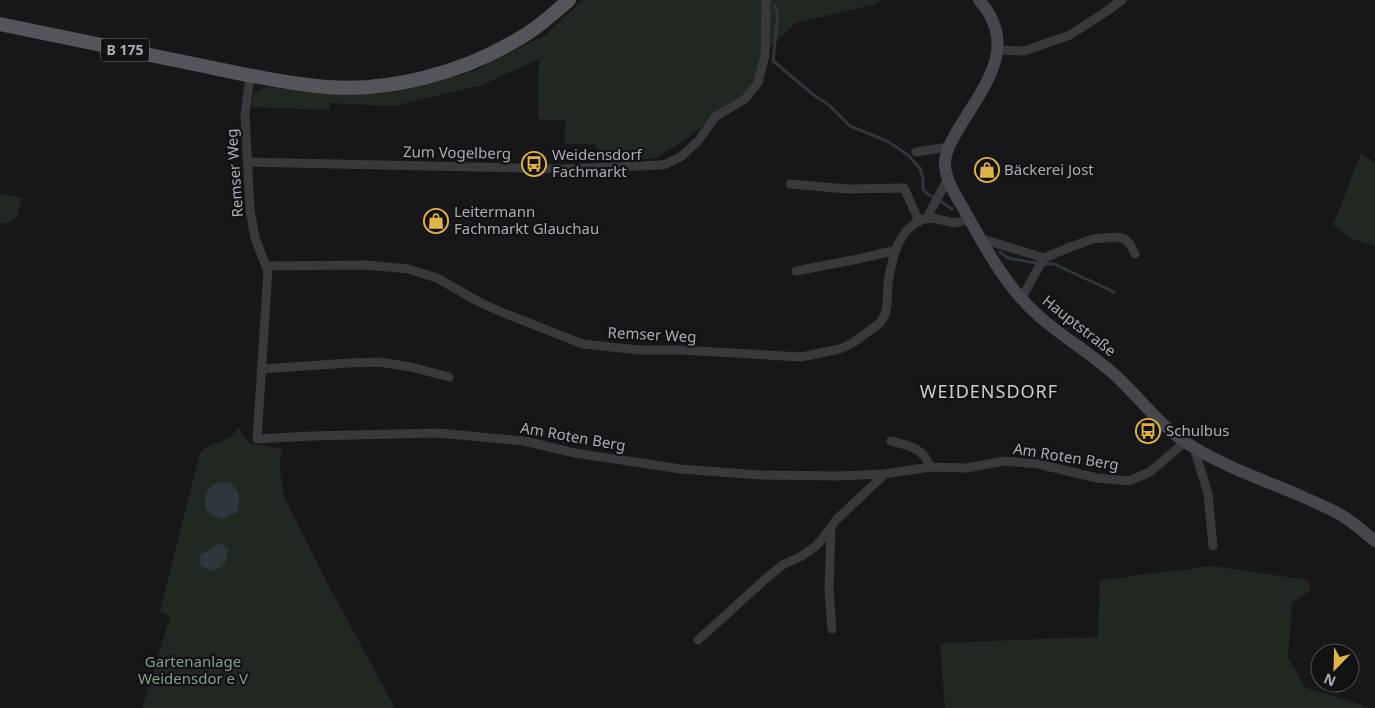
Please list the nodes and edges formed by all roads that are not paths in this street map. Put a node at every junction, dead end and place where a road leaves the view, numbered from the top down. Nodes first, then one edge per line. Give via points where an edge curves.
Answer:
1 (569, 0) edge
2 (766, 0) edge
3 (979, 0) edge
4 (1122, 0) edge
5 (0, 24) edge
6 (998, 50) junction
7 (250, 76) junction
8 (948, 147) junction
9 (916, 152) dead end
10 (248, 162) junction
11 (948, 179) junction
12 (790, 184) dead end
13 (969, 219) junction
14 (922, 220) junction
15 (979, 238) junction
16 (896, 250) junction
17 (1135, 254) dead end
18 (1044, 258) junction
19 (266, 266) junction
20 (796, 271) dead end
21 (1021, 299) junction
22 (261, 369) junction
23 (449, 377) dead end
24 (256, 439) joint
25 (891, 441) dead end
26 (1189, 445) junction
27 (930, 468) junction
28 (885, 474) junction
29 (830, 528) junction
30 (1375, 541) edge
31 (1213, 546) dead end
32 (832, 629) dead end
33 (698, 640) dead end

1 - 7 main road, B 175 via 516,41 483,58 406,82 327,87
2 - 10 street, Zum Vogelberg via 765,55 758,83 745,100 715,117 698,141 682,156 666,164 563,169
3 - 6 main road, Hauptstraße via 995,24
4 - 6 street via 1070,35 1024,51
5 - 7 main road, B 175
6 - 8 main road, Hauptstraße via 991,74
7 - 10 street, Remser Weg via 246,114
8 - 9 street
8 - 11 main road, Hauptstraße via 944,165
10 - 19 street, Remser Weg via 250,210 255,238
11 - 13 main road, Hauptstraße
11 - 14 street, Remser Weg
12 - 14 street via 848,189 904,188
13 - 14 street via 955,223 932,218
13 - 15 main road, Hauptstraße
14 - 16 street, Remser Weg via 907,230
15 - 18 street
15 - 21 main road, Hauptstraße
16 - 19 street, Remser Weg via 890,270 887,305 880,323 840,349 801,357 638,350 583,344 479,302 437,278 408,269 366,265
16 - 20 street
17 - 18 street via 1125,239 1107,237 1093,239
18 - 21 street
19 - 22 street, Remser Weg via 267,302
21 - 26 main road, Hauptstraße via 1039,317 1101,363 1158,421
22 - 23 street via 379,362
22 - 24 street, Remser Weg
24 - 28 street, Am Roten Berg via 438,433 524,441 575,453 681,468 759,475
25 - 27 street via 908,445 924,454
26 - 27 street, Am Roten Berg via 1150,472 1129,481 1004,461 967,468
26 - 30 main road, Hauptstraße via 1341,515
26 - 31 street via 1208,494
27 - 28 street, Am Roten Berg
28 - 29 street
29 - 32 street
29 - 33 street via 816,546 770,574

